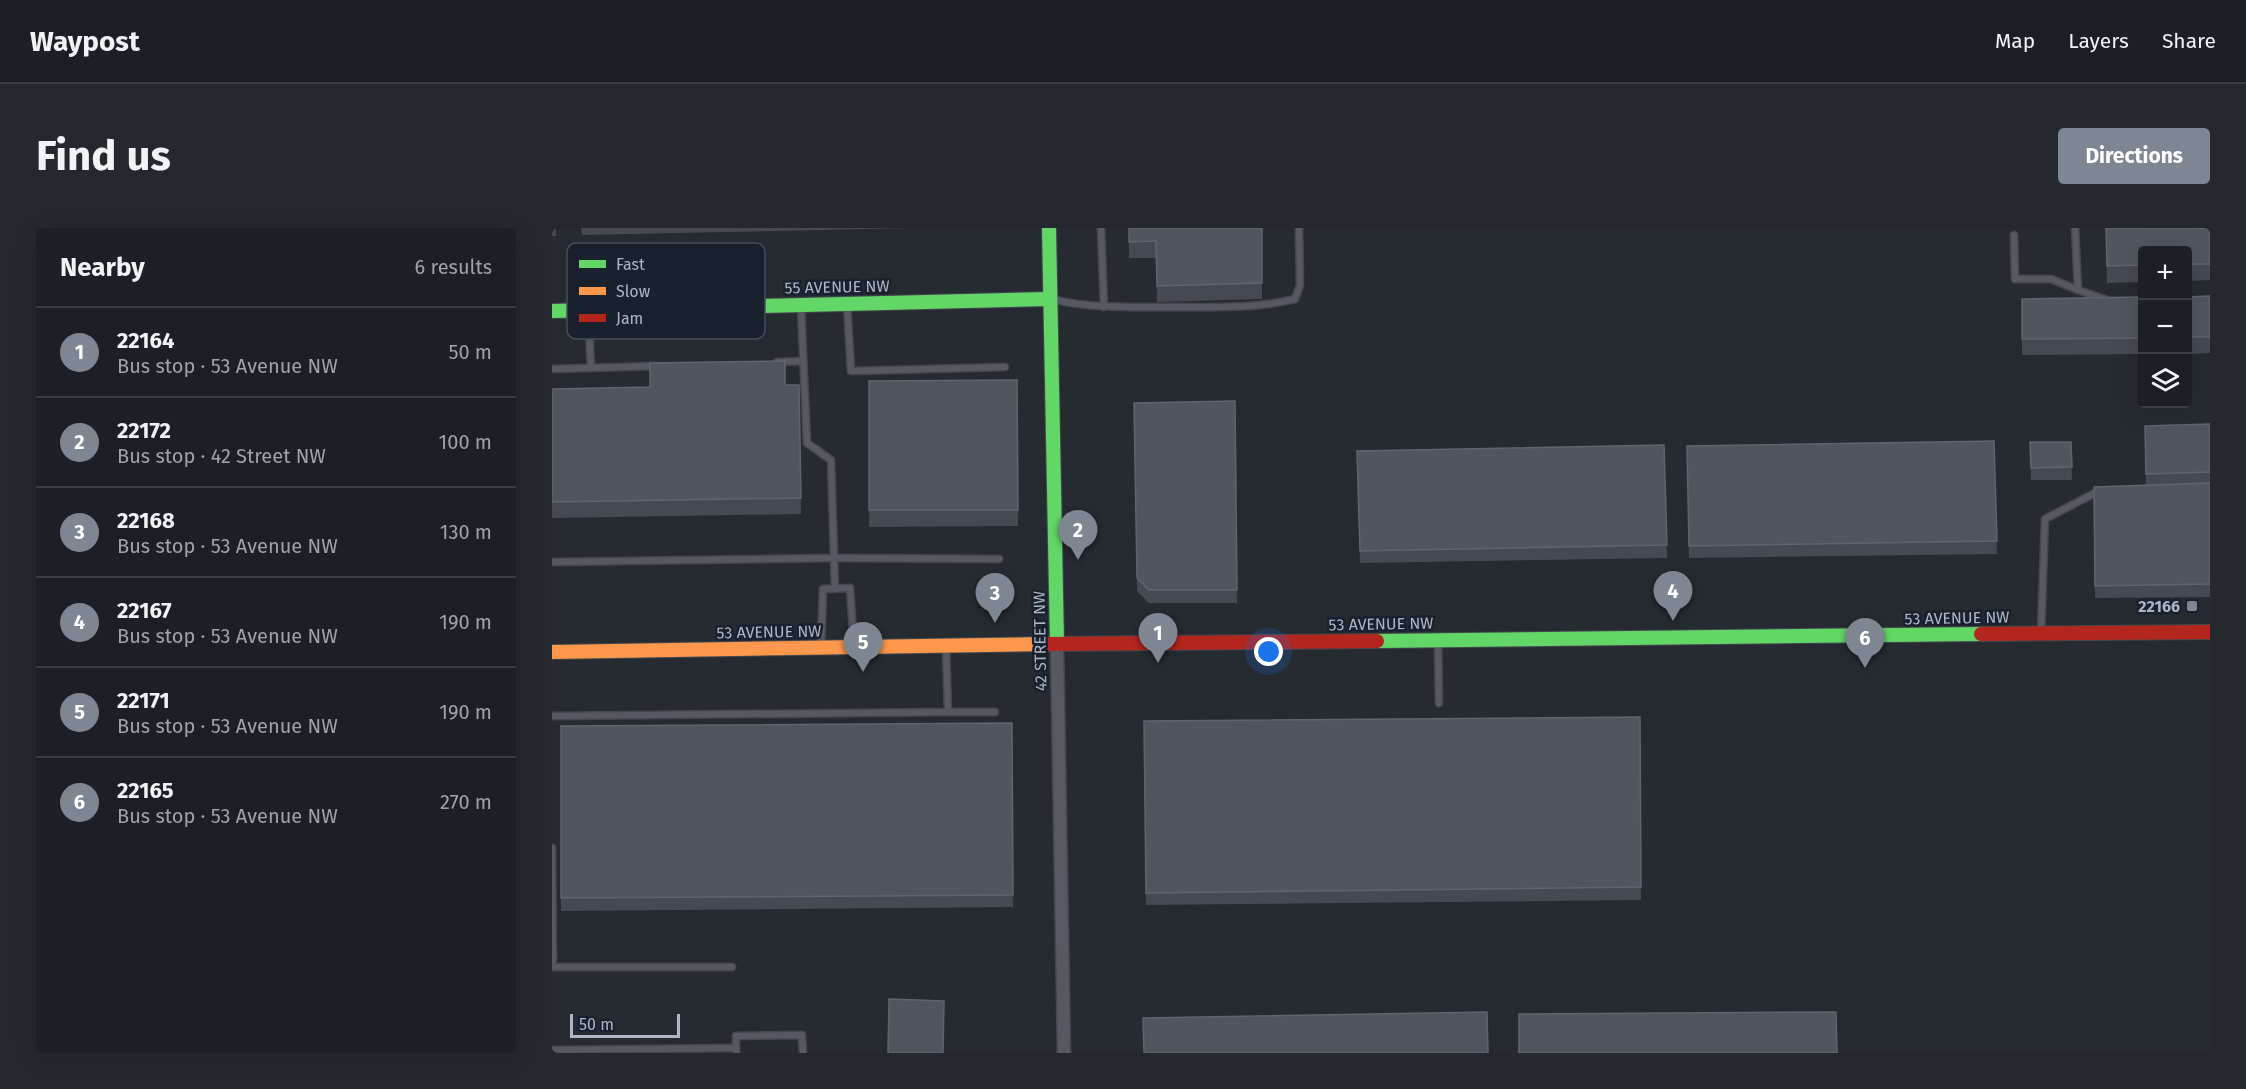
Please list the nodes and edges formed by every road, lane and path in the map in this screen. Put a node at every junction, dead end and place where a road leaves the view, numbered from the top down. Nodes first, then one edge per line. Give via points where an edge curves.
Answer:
1 (1049, 228) edge
2 (1101, 228) edge
3 (1299, 228) edge
4 (2075, 228) edge
5 (2014, 235) dead end
6 (2079, 290) junction
7 (1050, 299) junction
8 (2111, 301) edge
9 (847, 304) junction
10 (801, 305) junction
11 (765, 306) edge
12 (1104, 307) junction
13 (552, 311) edge
14 (567, 311) edge
15 (590, 339) edge
16 (803, 362) junction
17 (768, 363) edge
18 (662, 366) edge
19 (1005, 367) dead end
20 (591, 368) junction
21 (552, 369) edge
22 (2106, 492) edge
23 (834, 558) junction
24 (999, 559) dead end
25 (552, 562) edge
26 (835, 589) junction
27 (2210, 632) edge
28 (2041, 634) junction
29 (1438, 640) junction
30 (1057, 644) junction
31 (946, 646) junction
32 (855, 647) junction
33 (820, 648) junction
34 (552, 652) edge
35 (1439, 703) dead end
36 (948, 712) junction
37 (995, 712) dead end
38 (552, 716) edge
39 (552, 848) edge
40 (732, 967) dead end
41 (552, 1050) edge
42 (618, 1051) edge
43 (736, 1051) edge
44 (803, 1053) edge
45 (1064, 1053) edge

1 - 7 street, 42 STREET NW
2 - 12 lane
3 - 12 lane via 1300,285 1295,299 1258,307
4 - 6 lane
5 - 6 lane via 2015,279 2051,279
6 - 8 lane
7 - 9 street, 55 AVENUE NW
7 - 12 lane
7 - 30 street, 42 STREET NW
9 - 10 street, 55 AVENUE NW
9 - 19 lane via 851,371
10 - 11 street, 55 AVENUE NW
10 - 16 lane
13 - 14 street, 55 AVENUE NW
15 - 20 lane
16 - 17 lane
16 - 23 lane via 807,443 831,460
18 - 20 lane
20 - 21 lane
22 - 28 lane via 2095,493 2045,519
23 - 24 lane
23 - 25 lane
23 - 26 lane
26 - 32 lane via 850,588
26 - 33 lane via 823,589
27 - 28 street, 53 AVENUE NW
28 - 29 street, 53 AVENUE NW
29 - 30 street, 53 AVENUE NW
29 - 35 lane
30 - 31 street, 53 AVENUE NW
30 - 45 street, 42 STREET NW
31 - 32 street, 53 AVENUE NW
31 - 36 lane
32 - 33 street, 53 AVENUE NW
33 - 34 street, 53 AVENUE NW
36 - 37 lane
36 - 38 lane
39 - 40 lane via 554,967
41 - 42 lane
42 - 43 lane
43 - 44 lane via 736,1036 802,1035

